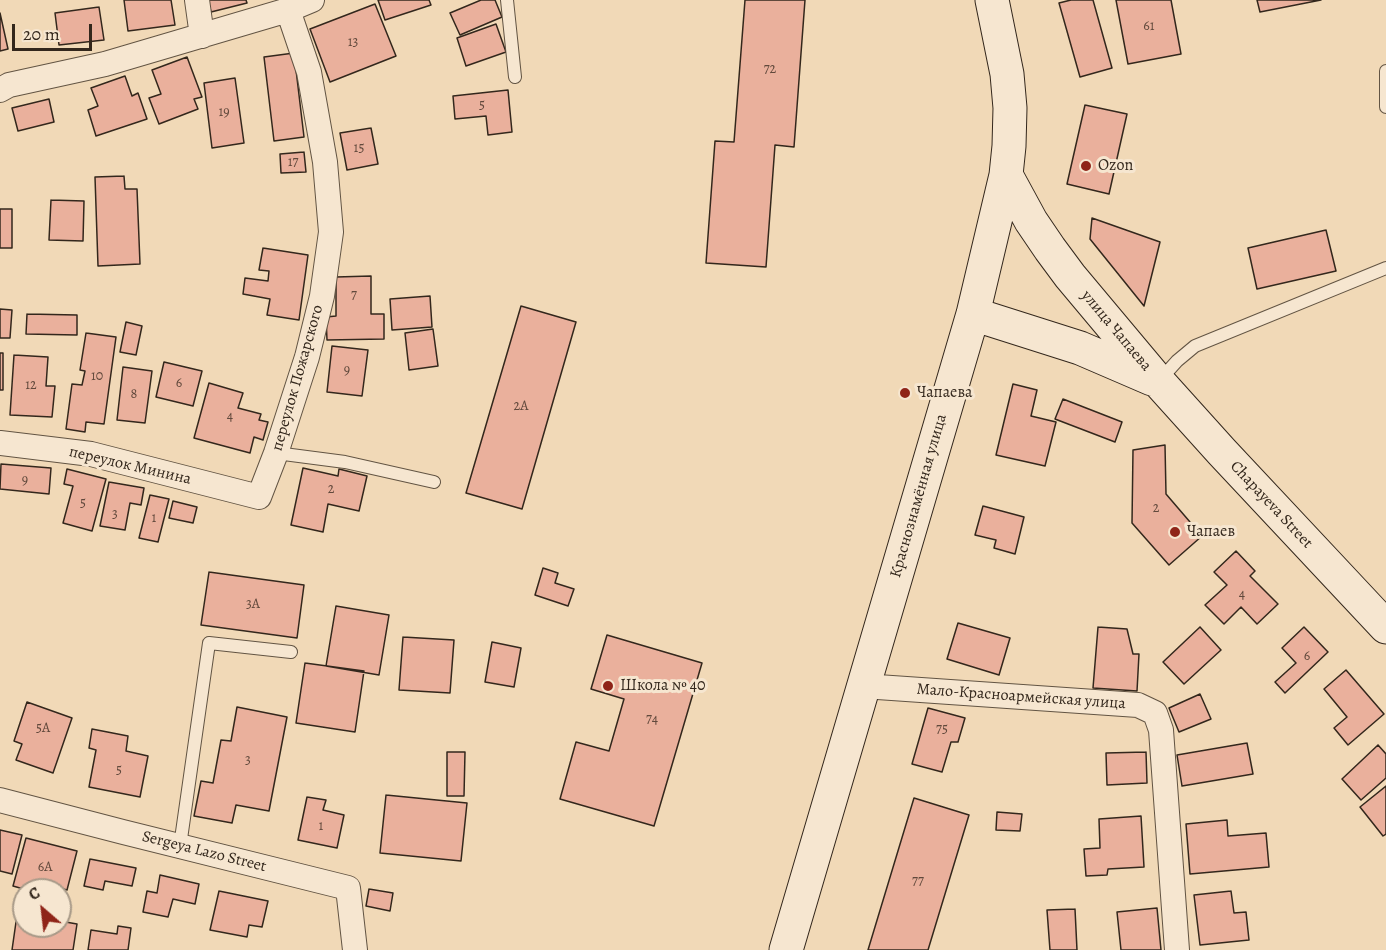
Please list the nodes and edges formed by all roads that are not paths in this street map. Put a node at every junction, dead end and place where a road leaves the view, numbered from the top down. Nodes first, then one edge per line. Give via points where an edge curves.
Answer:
1 (197, 0) edge
2 (312, 0) edge
3 (507, 0) edge
4 (992, 0) edge
5 (288, 10) junction
6 (202, 36) junction
7 (1386, 71) edge
8 (515, 77) dead end
9 (0, 90) edge
10 (1386, 107) edge
11 (1006, 175) junction
12 (1386, 268) edge
13 (973, 314) junction
14 (1158, 381) junction
15 (0, 443) edge
16 (276, 453) junction
17 (434, 482) dead end
18 (259, 497) joint
19 (1386, 627) edge
20 (291, 652) dead end
21 (863, 686) junction
22 (0, 800) edge
23 (180, 846) junction
24 (355, 950) edge
25 (786, 950) edge
26 (1177, 950) edge

1 - 6 street
2 - 5 street
3 - 8 lane
4 - 11 street, Краснознамённая улица via 1010,108
5 - 6 street
5 - 16 street, переулок Пожарского via 309,72 326,162 331,232 322,296 307,357
6 - 9 street
7 - 10 lane
11 - 13 street, Краснознамённая улица
11 - 14 street, улица Чапаева via 1050,249
12 - 14 lane via 1195,346
13 - 14 street, улица Чапаева via 1080,348
13 - 21 street, Краснознамённая улица
14 - 19 street, Chapayeva Street
15 - 18 street, переулок Минина via 91,454
16 - 17 lane via 345,462
16 - 18 street, переулок Пожарского
20 - 23 lane via 209,643
21 - 25 street, Краснознамённая улица
21 - 26 street, Мало-Красноармейская улица via 1138,705 1155,712 1161,730
22 - 23 street, Sergeya Lazo Street
23 - 24 street, Sergeya Lazo Street via 348,888

